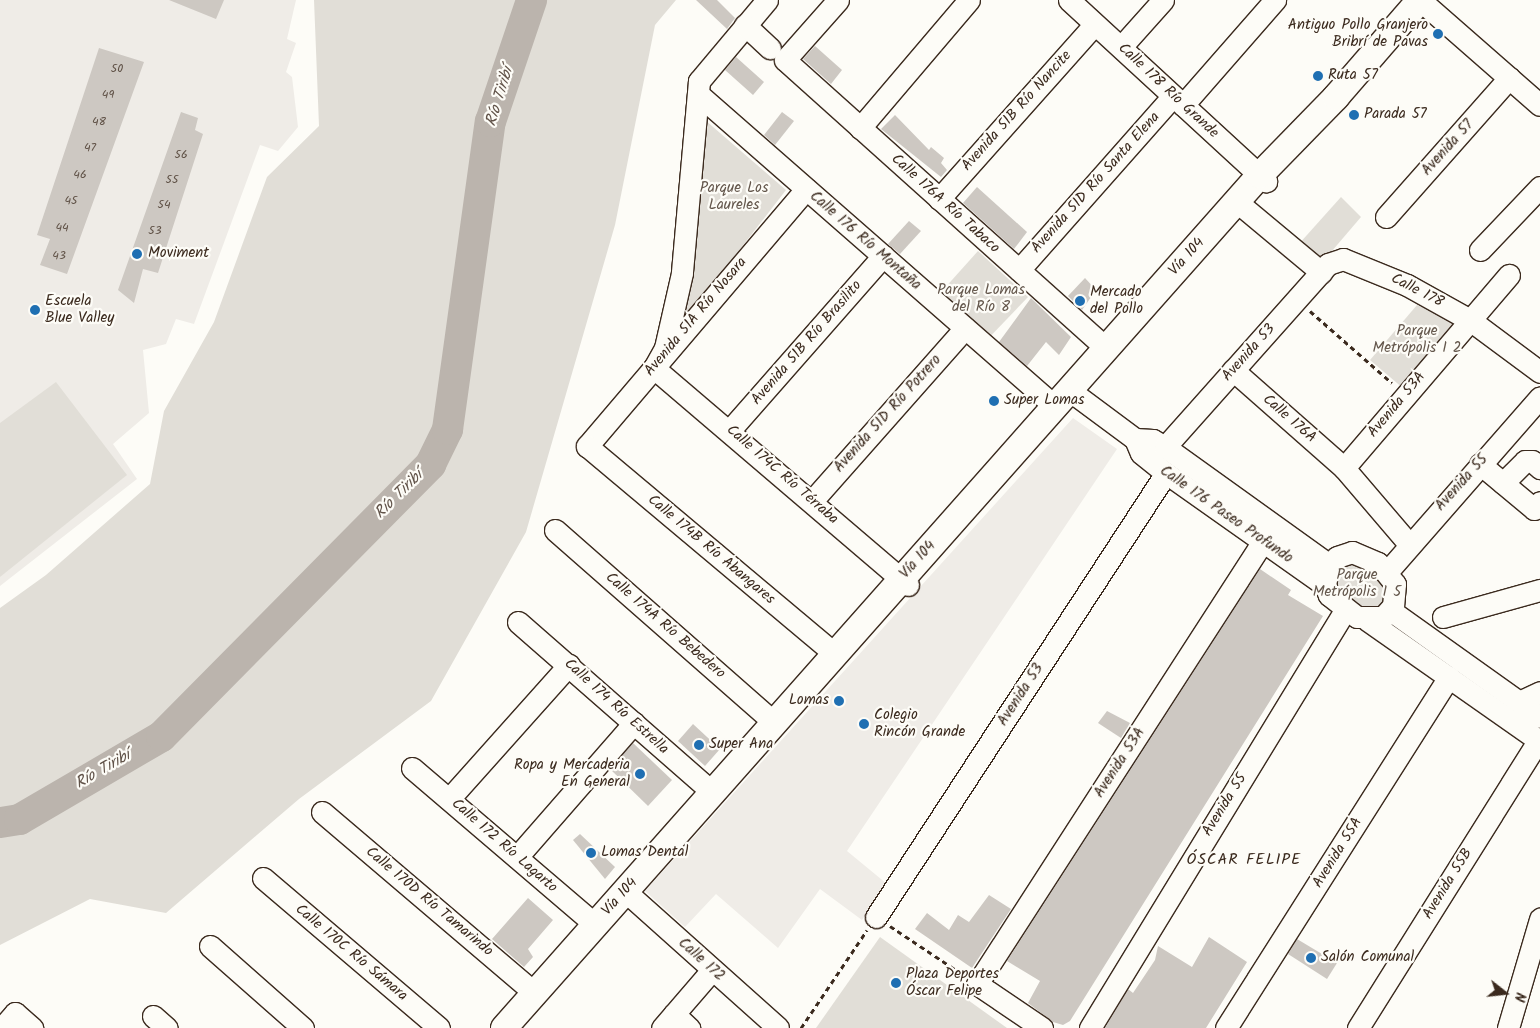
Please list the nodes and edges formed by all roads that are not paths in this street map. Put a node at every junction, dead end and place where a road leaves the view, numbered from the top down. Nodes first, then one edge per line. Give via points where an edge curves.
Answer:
1 (767, 0) edge
2 (838, 0) edge
3 (969, 0) edge
4 (1069, 0) edge
5 (1163, 0) edge
6 (1275, 0) edge
7 (1420, 0) edge
8 (1095, 24) junction
9 (745, 25) junction
10 (1121, 47) junction
11 (777, 54) junction
12 (1509, 78) junction
13 (698, 94) junction
14 (1178, 101) junction
15 (1540, 105) edge
16 (860, 128) junction
17 (1263, 178) junction
18 (1540, 187) edge
19 (806, 189) junction
20 (939, 199) junction
21 (1243, 207) junction
22 (1386, 217) dead end
23 (1480, 250) dead end
24 (883, 256) junction
25 (1329, 266) junction
26 (1019, 270) junction
27 (1509, 275) dead end
28 (1470, 320) junction
29 (965, 328) junction
30 (1106, 348) junction
31 (654, 368) junction
32 (1233, 370) junction
33 (1540, 372) edge
34 (1540, 397) edge
35 (1067, 398) junction
36 (730, 430) junction
37 (1135, 438) junction
38 (586, 446) joint
39 (1165, 447) junction
40 (1480, 464) junction
41 (1344, 468) junction
42 (1540, 468) edge
43 (1166, 473) junction
44 (1503, 483) junction
45 (812, 501) junction
46 (1540, 502) edge
47 (555, 530) dead end
48 (1263, 541) junction
49 (1408, 543) junction
50 (1387, 572) junction
51 (1327, 575) junction
52 (905, 582) junction
53 (1540, 590) edge
54 (1346, 609) junction
55 (1390, 610) junction
56 (1443, 616) dead end
57 (1367, 620) junction
58 (518, 622) dead end
59 (835, 654) junction
60 (569, 665) junction
61 (1449, 677) junction
62 (1540, 692) edge
63 (1519, 702) junction
64 (1540, 716) edge
65 (634, 723) junction
66 (774, 723) junction
67 (1539, 741) edge
68 (412, 768) dead end
69 (713, 793) junction
70 (449, 799) junction
71 (322, 812) dead end
72 (517, 858) junction
73 (263, 878) dead end
74 (629, 894) junction
75 (876, 916) road end
76 (1540, 919) edge
77 (596, 925) junction
78 (210, 946) dead end
79 (712, 970) junction
80 (535, 992) junction
81 (9, 1021) edge
82 (675, 1023) edge
83 (772, 1026) edge
84 (32, 1028) edge
85 (303, 1028) edge
86 (439, 1028) edge
87 (504, 1028) edge
88 (515, 1028) edge
89 (1042, 1028) edge
90 (1090, 1028) edge
91 (1226, 1028) edge
92 (1358, 1028) edge
93 (1508, 1028) edge

1 - 9 street
2 - 11 street
3 - 16 street
4 - 8 street, Calle 178 Río Grande
5 - 10 street
6 - 14 street, Avenida 51D Río Santa Elena
7 - 12 street
7 - 17 main road, Vía 104
8 - 10 street, Calle 178 Río Grande
8 - 20 street, Avenida 51B Río Nancite
9 - 11 street, Calle 176A Río Tabaco
9 - 13 street via 704,72
10 - 14 street, Calle 178 Río Grande
11 - 16 street, Calle 176A Río Tabaco
12 - 15 street
12 - 22 street, Avenida 57
13 - 19 street, Calle 176 Río Montaña
13 - 31 street via 682,272 665,348
14 - 17 street, Calle 178 Río Grande
14 - 26 street, Avenida 51D Río Santa Elena
16 - 20 street, Calle 176A Río Tabaco
17 - 21 main road, Vía 104
17 - 30 main road, Vía 104
18 - 23 street
19 - 24 street, Calle 176 Río Montaña
19 - 31 street, Avenida 51A Río Nosara
20 - 26 street, Calle 176A Río Tabaco
21 - 25 street
21 - 35 main road, Vía 104
24 - 29 street, Calle 176 Río Montaña
24 - 36 street, Avenida 51B Río Brasilito
25 - 28 street, Calle 178 via 1352,261 1407,285
25 - 32 street, Avenida 53
26 - 30 street, Calle 176A Río Tabaco
27 - 28 street, Avenida 53A
28 - 33 street, Calle 178
28 - 41 street, Avenida 53A
29 - 35 street, Calle 176 Río Montaña
29 - 45 street, Avenida 51D Río Potrero
30 - 35 main road, Vía 104
31 - 36 street, Calle 174C Río Térraba
31 - 38 street, Avenida 51A Río Nosara
32 - 39 street, Avenida 53
32 - 41 street, Calle 176A
34 - 40 street, Avenida 55
35 - 37 street, Calle 176 Paseo Profundo
35 - 52 main road, Vía 104
36 - 45 street, Calle 174C Río Térraba
37 - 39 street, Calle 176 Paseo Profundo via 1153,440
37 - 43 street, Calle 176 Paseo Profundo via 1141,453
38 - 59 street, Calle 174B Río Abangares
39 - 51 street, Calle 176 Paseo Profundo
40 - 44 street
40 - 49 street, Avenida 55
41 - 49 street, Calle 176A
42 - 44 street via 1532,461 1525,461
43 - 48 street, Calle 176 Paseo Profundo
43 - 75 street, Avenida 53
44 - 46 street via 1534,509
45 - 52 street, Calle 174C Río Térraba
47 - 66 street, Calle 174A Río Bebedero
48 - 51 street, Calle 176 Paseo Profundo
48 - 89 street, Avenida 53A via 977,984
49 - 50 street, Avenida 55
50 - 51 street via 1368,556 1352,552 1337,557
50 - 55 street via 1396,594
51 - 54 street via 1329,595
52 - 59 main road, Vía 104
52 - 74 main road, Vía 104
53 - 56 street
54 - 57 street
54 - 90 street, Avenida 55
55 - 57 street via 1383,617
55 - 63 street
57 - 61 street
58 - 60 street, Calle 174 Río Estrella
59 - 66 main road, Vía 104
60 - 65 street, Calle 174 Río Estrella
60 - 70 street
61 - 67 street
61 - 91 street, Avenida 55A
62 - 63 street
63 - 64 street
65 - 69 street, Calle 174 Río Estrella
65 - 72 street
66 - 69 main road, Vía 104
67 - 92 street, Avenida 55B
68 - 70 street, Calle 172 Río Lagarto
69 - 74 main road, Vía 104
70 - 72 street, Calle 172 Río Lagarto
71 - 80 street, Calle 170D Río Tamarindo
72 - 77 street, Calle 172 Río Lagarto
73 - 86 street, Calle 170C Río Sámara
74 - 77 main road, Vía 104
74 - 79 street, Calle 172
74 - 88 main road, Vía 104
76 - 93 street
77 - 80 main road, Vía 104
78 - 85 street
79 - 82 street
79 - 83 street, Calle 172
80 - 87 main road, Vía 104
81 - 84 street

